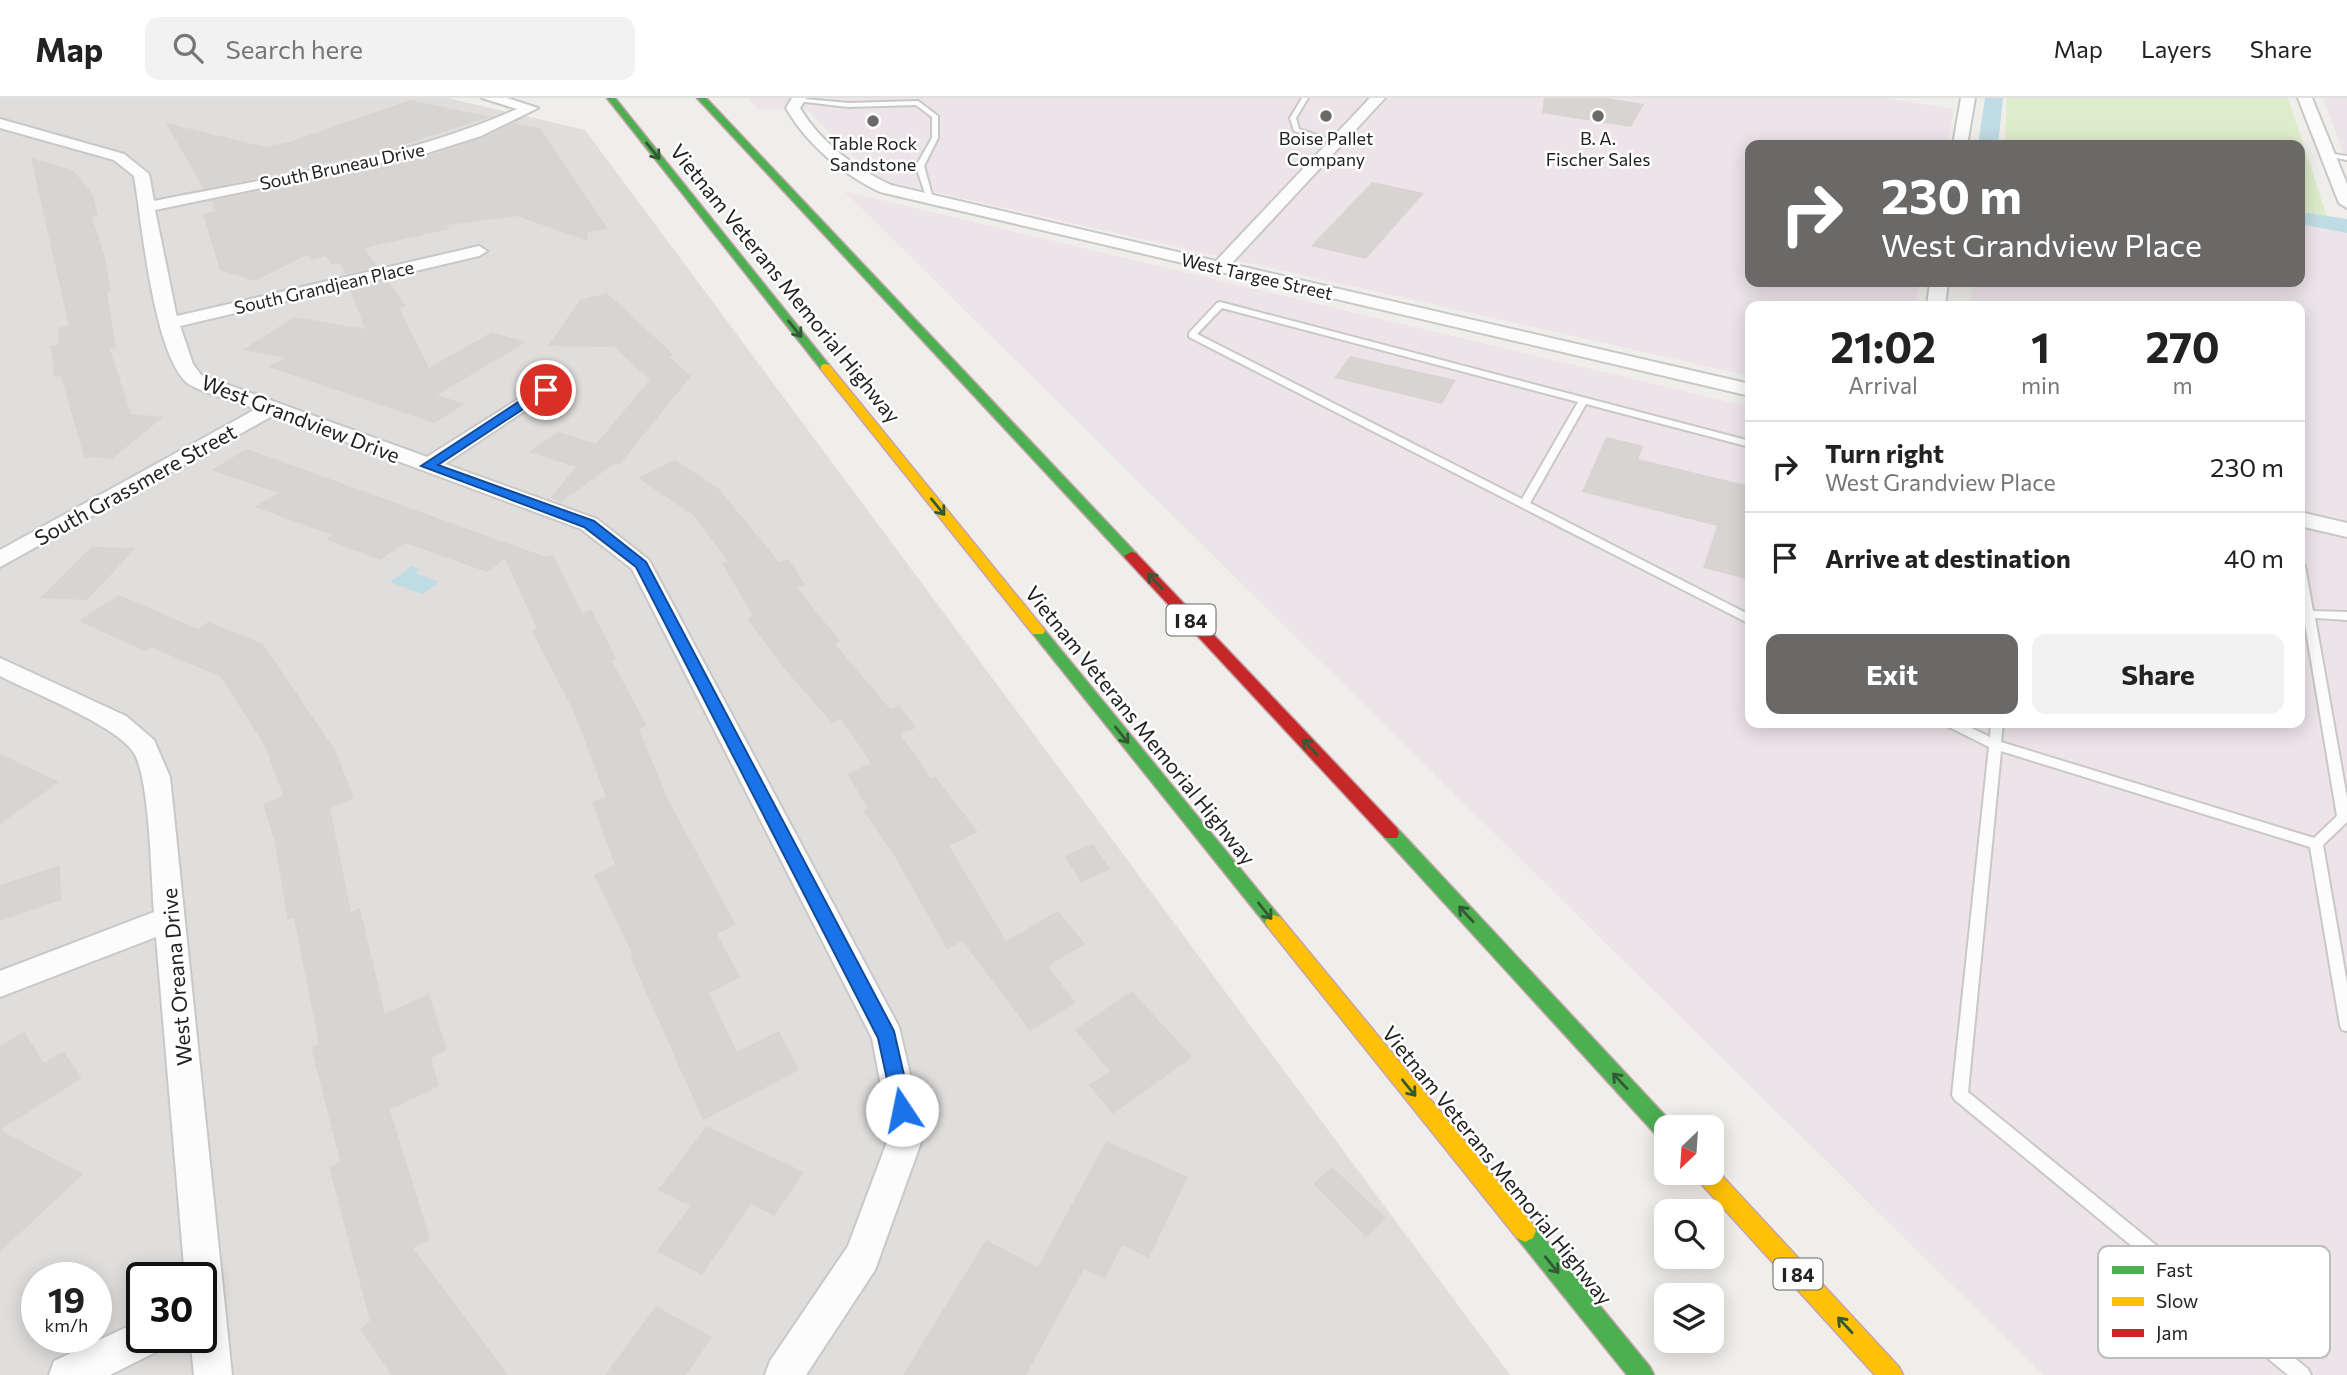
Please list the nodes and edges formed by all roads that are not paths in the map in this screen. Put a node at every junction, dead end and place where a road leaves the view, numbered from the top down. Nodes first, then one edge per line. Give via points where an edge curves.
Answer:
1 (489, 98) edge
2 (611, 98) edge
3 (701, 98) edge
4 (1305, 98) edge
5 (1378, 98) edge
6 (1968, 98) edge
7 (2305, 98) edge
8 (796, 102) edge
9 (531, 108) joint
10 (0, 123) edge
11 (1961, 140) edge
12 (1335, 144) junction
13 (2327, 155) junction
14 (2347, 158) edge
15 (931, 200) junction
16 (2347, 203) edge
17 (148, 207) junction
18 (479, 251) dead end
19 (1219, 267) junction
20 (170, 323) junction
21 (1745, 389) edge
22 (546, 390) dead end
23 (1583, 400) junction
24 (270, 409) junction
25 (1745, 443) edge
26 (428, 466) junction
27 (1524, 505) junction
28 (2305, 520) edge
29 (2347, 530) edge
30 (0, 560) edge
31 (2305, 593) edge
32 (2309, 614) junction
33 (2347, 616) edge
34 (1745, 617) edge
35 (0, 666) edge
36 (1961, 728) edge
37 (1997, 728) edge
38 (1995, 745) junction
39 (2316, 844) junction
40 (170, 919) junction
41 (0, 984) edge
42 (2347, 1025) edge
43 (1654, 1118) edge
44 (1716, 1185) edge
45 (2144, 1246) edge
46 (200, 1262) edge
47 (126, 1347) edge
48 (210, 1353) edge
49 (2281, 1358) edge
50 (68, 1375) edge
51 (213, 1375) edge
52 (784, 1375) edge
53 (1642, 1375) edge
54 (1891, 1375) edge
55 (2302, 1375) edge

1 - 9 street
2 -> 53 highway, Vietnam Veterans Memorial Highway
43 -> 3 highway, I 84
4 - 12 lane via 1293,118 1296,130
5 - 12 street
6 - 11 street
7 - 13 street
8 - 15 street, West Targee Street via 802,123 855,173 886,189
8 - 15 lane via 918,103 935,116 935,138 920,166
9 - 17 street, South Bruneau Drive via 476,133 416,152
10 - 17 street, West Grandview Drive via 119,157 141,174
12 - 19 street
13 - 14 lane
13 - 16 street
15 - 19 street, West Targee Street
17 - 20 street, West Grandview Drive
18 - 20 street, South Grandjean Place
19 - 21 street, West Targee Street
20 - 24 street, West Grandview Drive via 184,369 194,379
22 - 26 street
23 - 25 lane
23 - 27 lane
23 - 27 lane via 1220,305 1192,335
24 - 26 street, West Grandview Drive
24 - 30 street, South Grassmere Street
26 - 52 street, West Grandview Drive via 589,524 641,565 888,1037 906,1134 862,1257
27 - 34 lane
28 - 29 street
31 - 32 lane
32 - 33 lane
32 - 39 lane via 2344,817
35 - 40 street, West Oreana Drive via 117,723 145,747 156,777
36 - 38 lane
37 - 38 lane
38 - 39 lane
38 - 45 lane via 1960,1095
39 - 42 lane
40 - 41 street
40 - 46 street, West Oreana Drive
54 -> 44 highway, I 84
47 - 50 street
48 - 51 street, West Oreana Drive
49 - 55 lane

